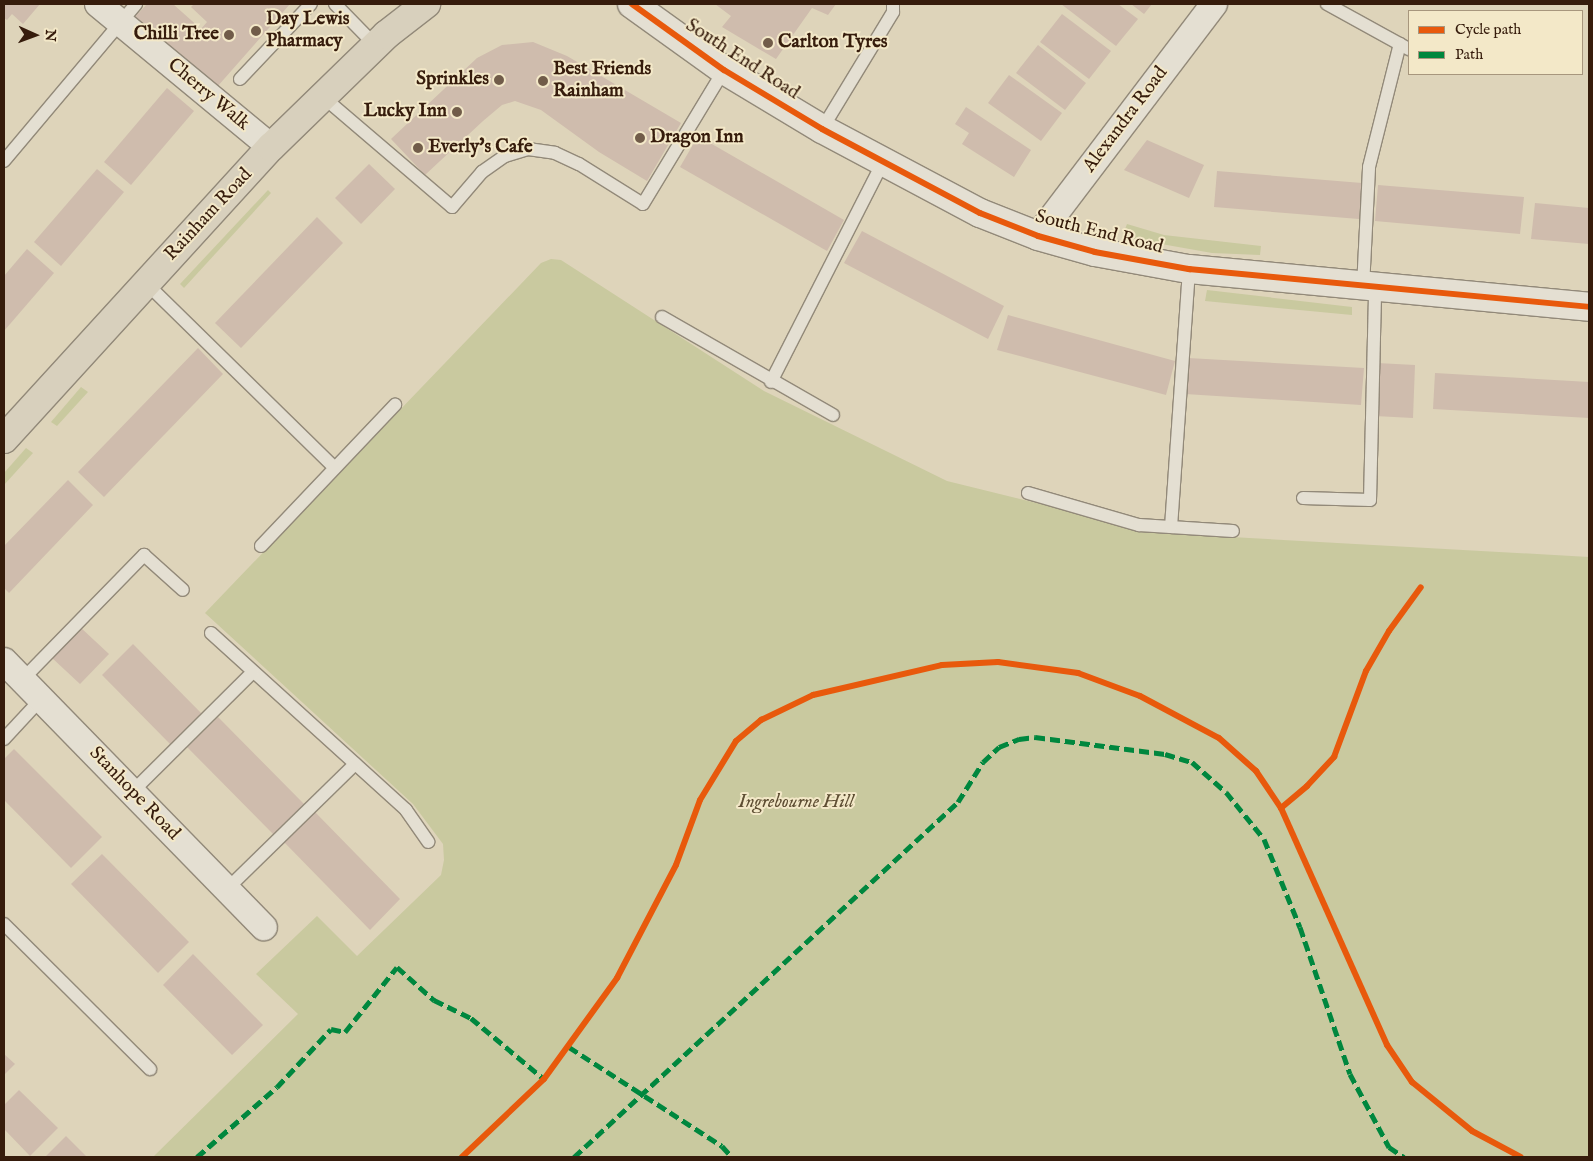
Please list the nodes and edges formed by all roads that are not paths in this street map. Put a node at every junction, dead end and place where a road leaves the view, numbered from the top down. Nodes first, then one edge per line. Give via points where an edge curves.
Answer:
1 (98, 4) edge
2 (311, 4) edge
3 (335, 4) edge
4 (426, 4) edge
5 (632, 4) edge
6 (893, 4) edge
7 (1214, 4) edge
8 (1327, 4) edge
9 (128, 13) edge
10 (375, 45) junction
11 (1405, 46) edge
12 (724, 70) junction
13 (240, 79) dead end
14 (322, 96) junction
15 (822, 129) junction
16 (271, 147) junction
17 (4, 161) edge
18 (883, 162) junction
19 (1038, 236) junction
20 (1189, 269) junction
21 (146, 283) junction
22 (1369, 288) junction
23 (1589, 307) edge
24 (662, 317) dead end
25 (771, 382) junction
26 (395, 405) dead end
27 (833, 415) dead end
28 (4, 439) edge
29 (335, 468) junction
30 (1028, 493) dead end
31 (1303, 498) dead end
32 (1171, 528) junction
33 (1234, 531) dead end
34 (261, 546) dead end
35 (183, 590) dead end
36 (211, 633) dead end
37 (4, 661) edge
38 (253, 672) junction
39 (22, 680) junction
40 (40, 699) junction
41 (4, 739) edge
42 (355, 764) junction
43 (132, 792) junction
44 (428, 842) dead end
45 (227, 890) junction
46 (4, 924) edge
47 (264, 926) dead end
48 (150, 1069) dead end

1 - 9 street, Cherry Walk
2 - 13 lane
3 - 10 lane
4 - 10 main road, Rainham Road
5 - 12 street, South End Road
6 - 15 lane via 893,12
7 - 19 street, Alexandra Road
8 - 11 lane
9 - 16 street, Cherry Walk
9 - 17 lane
10 - 14 main road, Rainham Road
11 - 22 lane via 1369,167
12 - 14 lane via 643,204 555,153 528,149 505,156 482,172 452,207
12 - 15 street, South End Road
14 - 16 main road, Rainham Road
15 - 18 street, South End Road
16 - 21 main road, Rainham Road
18 - 19 street, South End Road via 980,213
18 - 25 lane
19 - 20 street, South End Road via 1095,252
20 - 22 street, South End Road
20 - 32 lane
21 - 28 main road, Rainham Road
21 - 29 lane
22 - 23 street, South End Road
22 - 31 lane via 1370,500
24 - 25 lane
25 - 27 lane
26 - 29 lane
29 - 34 lane
30 - 32 lane via 1139,525
32 - 33 lane
35 - 39 lane via 144,555
36 - 38 lane
37 - 39 street, Stanhope Road
38 - 42 lane
38 - 43 lane
39 - 40 street, Stanhope Road
40 - 41 lane
40 - 43 street, Stanhope Road
42 - 44 lane via 406,810
42 - 45 lane
43 - 45 street, Stanhope Road
45 - 47 street, Stanhope Road
46 - 48 lane

